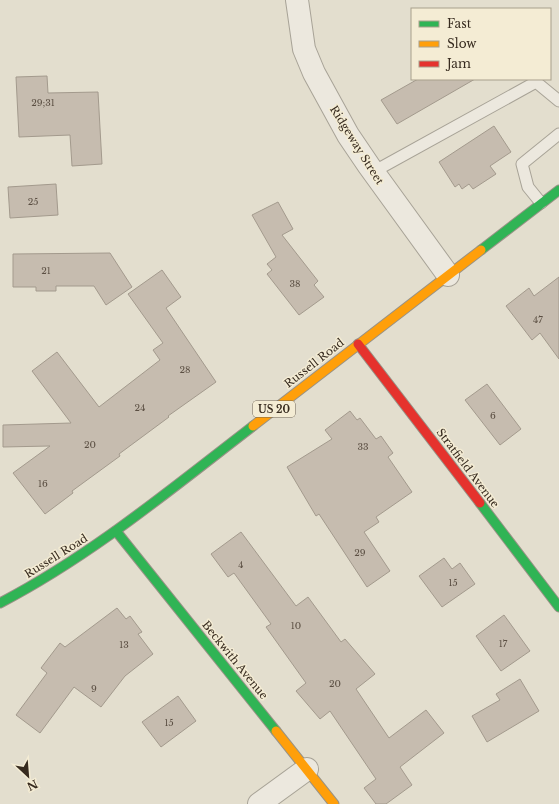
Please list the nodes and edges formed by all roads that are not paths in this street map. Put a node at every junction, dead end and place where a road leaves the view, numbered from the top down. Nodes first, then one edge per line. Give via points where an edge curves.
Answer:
1 (297, 0) edge
2 (559, 100) edge
3 (559, 134) edge
4 (372, 172) junction
5 (559, 190) edge
6 (541, 204) junction
7 (448, 276) junction
8 (358, 344) junction
9 (116, 531) junction
10 (0, 603) edge
11 (559, 607) edge
12 (307, 769) junction
13 (259, 804) edge
14 (334, 804) edge

1 - 4 street, Ridgeway Street via 304,49 314,73 348,135
2 - 4 lane via 536,82
3 - 6 lane via 522,164 528,187
4 - 7 street, Ridgeway Street
5 - 6 main road, Russell Road / US 20
6 - 7 main road, Russell Road / US 20
7 - 8 main road, Russell Road / US 20
8 - 9 main road, Russell Road / US 20
8 - 11 main road, Stratfield Avenue
9 - 10 main road, Russell Road / US 20 via 47,578
9 - 12 main road, Beckwith Avenue
12 - 13 street
12 - 14 main road, Beckwith Avenue

